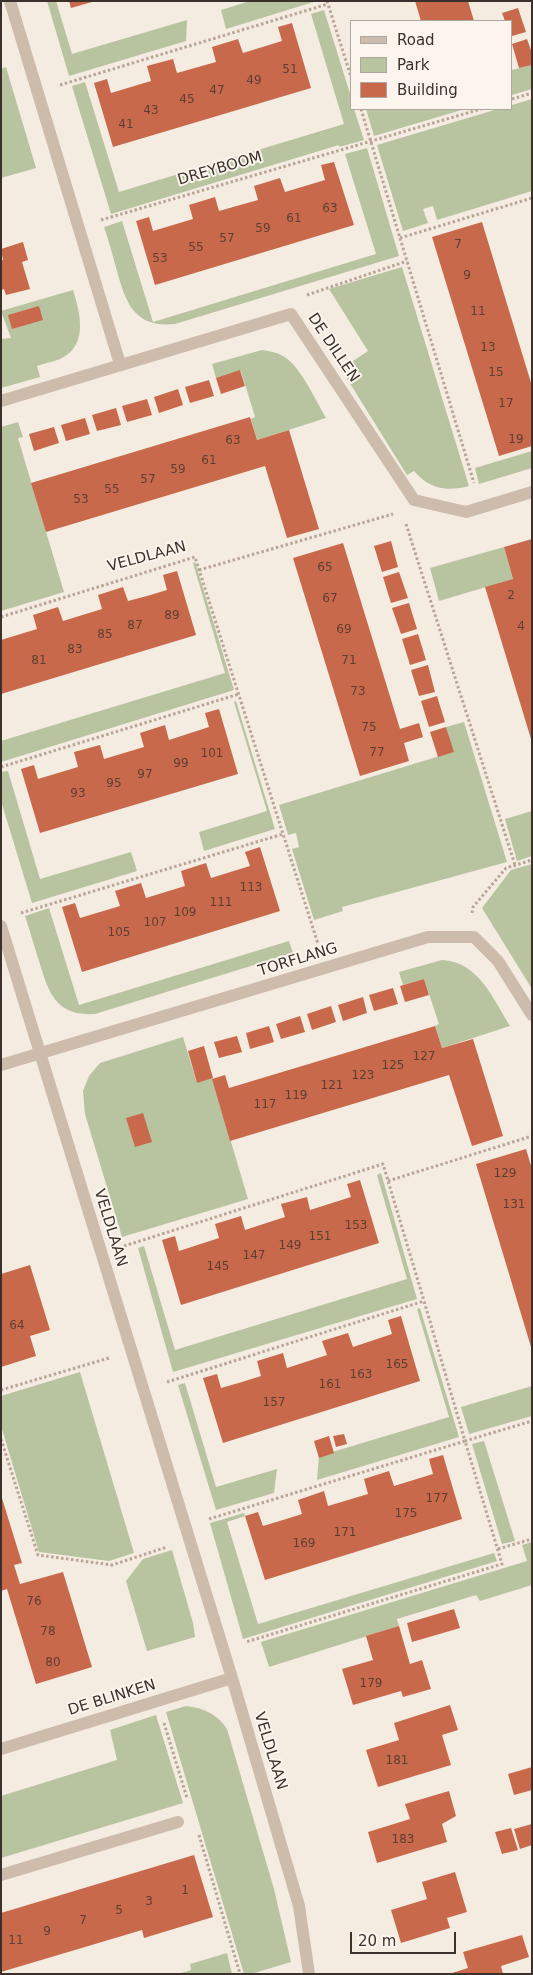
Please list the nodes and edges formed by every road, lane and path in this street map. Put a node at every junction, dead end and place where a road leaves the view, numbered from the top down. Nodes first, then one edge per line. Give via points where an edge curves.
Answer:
1 (10, 1) edge
2 (328, 2) edge
3 (350, 74) edge
4 (38, 92) junction
5 (532, 93) edge
6 (513, 99) edge
7 (360, 110) edge
8 (477, 110) edge
9 (371, 142) junction
10 (532, 198) edge
11 (79, 227) junction
12 (400, 238) junction
13 (407, 261) junction
14 (291, 314) junction
15 (120, 364) junction
16 (1, 401) edge
17 (532, 492) edge
18 (414, 500) junction
19 (482, 508) junction
20 (402, 511) junction
21 (199, 570) junction
22 (1, 617) edge
23 (238, 694) junction
24 (1, 766) edge
25 (283, 834) junction
26 (532, 860) edge
27 (515, 864) junction
28 (20, 913) dead end
29 (1, 926) edge
30 (469, 937) junction
31 (325, 969) junction
32 (532, 1015) edge
33 (39, 1053) junction
34 (1, 1065) edge
35 (532, 1136) edge
36 (388, 1181) junction
37 (102, 1257) junction
38 (424, 1301) junction
39 (131, 1352) junction
40 (1, 1390) edge
41 (142, 1390) junction
42 (532, 1421) edge
43 (1, 1439) edge
44 (465, 1441) junction
45 (185, 1526) junction
46 (532, 1539) edge
47 (189, 1540) junction
48 (498, 1549) junction
49 (223, 1649) junction
50 (232, 1678) junction
51 (1, 1748) edge
52 (178, 1822) dead end
53 (1, 1875) edge
54 (309, 1974) edge

1 - 4 street
2 - 3 path
2 - 4 path
4 - 11 street
5 - 6 path
7 - 9 path
8 - 9 path, DREYBOOM
9 - 11 path, DREYBOOM
9 - 12 path
10 - 12 path
11 - 15 street
12 - 13 path
13 - 14 path via 302,296
13 - 19 path
14 - 15 street, DE DILLEN
14 - 18 street, DE DILLEN
15 - 16 street, DE DILLEN
17 - 19 street
18 - 19 street via 466,512
18 - 20 path
20 - 21 path
20 - 27 path
21 - 22 path, VELDLAAN via 195,557
21 - 23 path, VELDLAAN
23 - 24 path
23 - 25 path, VELDLAAN
25 - 28 path
25 - 31 path, VELDLAAN
26 - 27 path
27 - 30 path via 506,868 473,907
29 - 33 street, VELDLAAN
30 - 31 street, TORFLANG via 428,937
30 - 32 street via 474,937 498,961
31 - 33 street, TORFLANG
33 - 34 street, TORFLANG
33 - 37 street, VELDLAAN
35 - 36 path
36 - 37 path via 383,1164 125,1246
36 - 38 path
37 - 39 street, VELDLAAN
38 - 41 path
38 - 44 path
39 - 40 path
39 - 41 street, VELDLAAN
41 - 45 street, VELDLAAN
42 - 44 path
43 - 47 path via 38,1555 112,1565
44 - 45 path
44 - 48 path
45 - 47 street, VELDLAAN
46 - 48 path
47 - 49 street, VELDLAAN
48 - 49 path via 502,1564
49 - 50 street, VELDLAAN
50 - 51 street, DE BLINKEN
50 - 54 street, VELDLAAN via 299,1906
52 - 53 street

